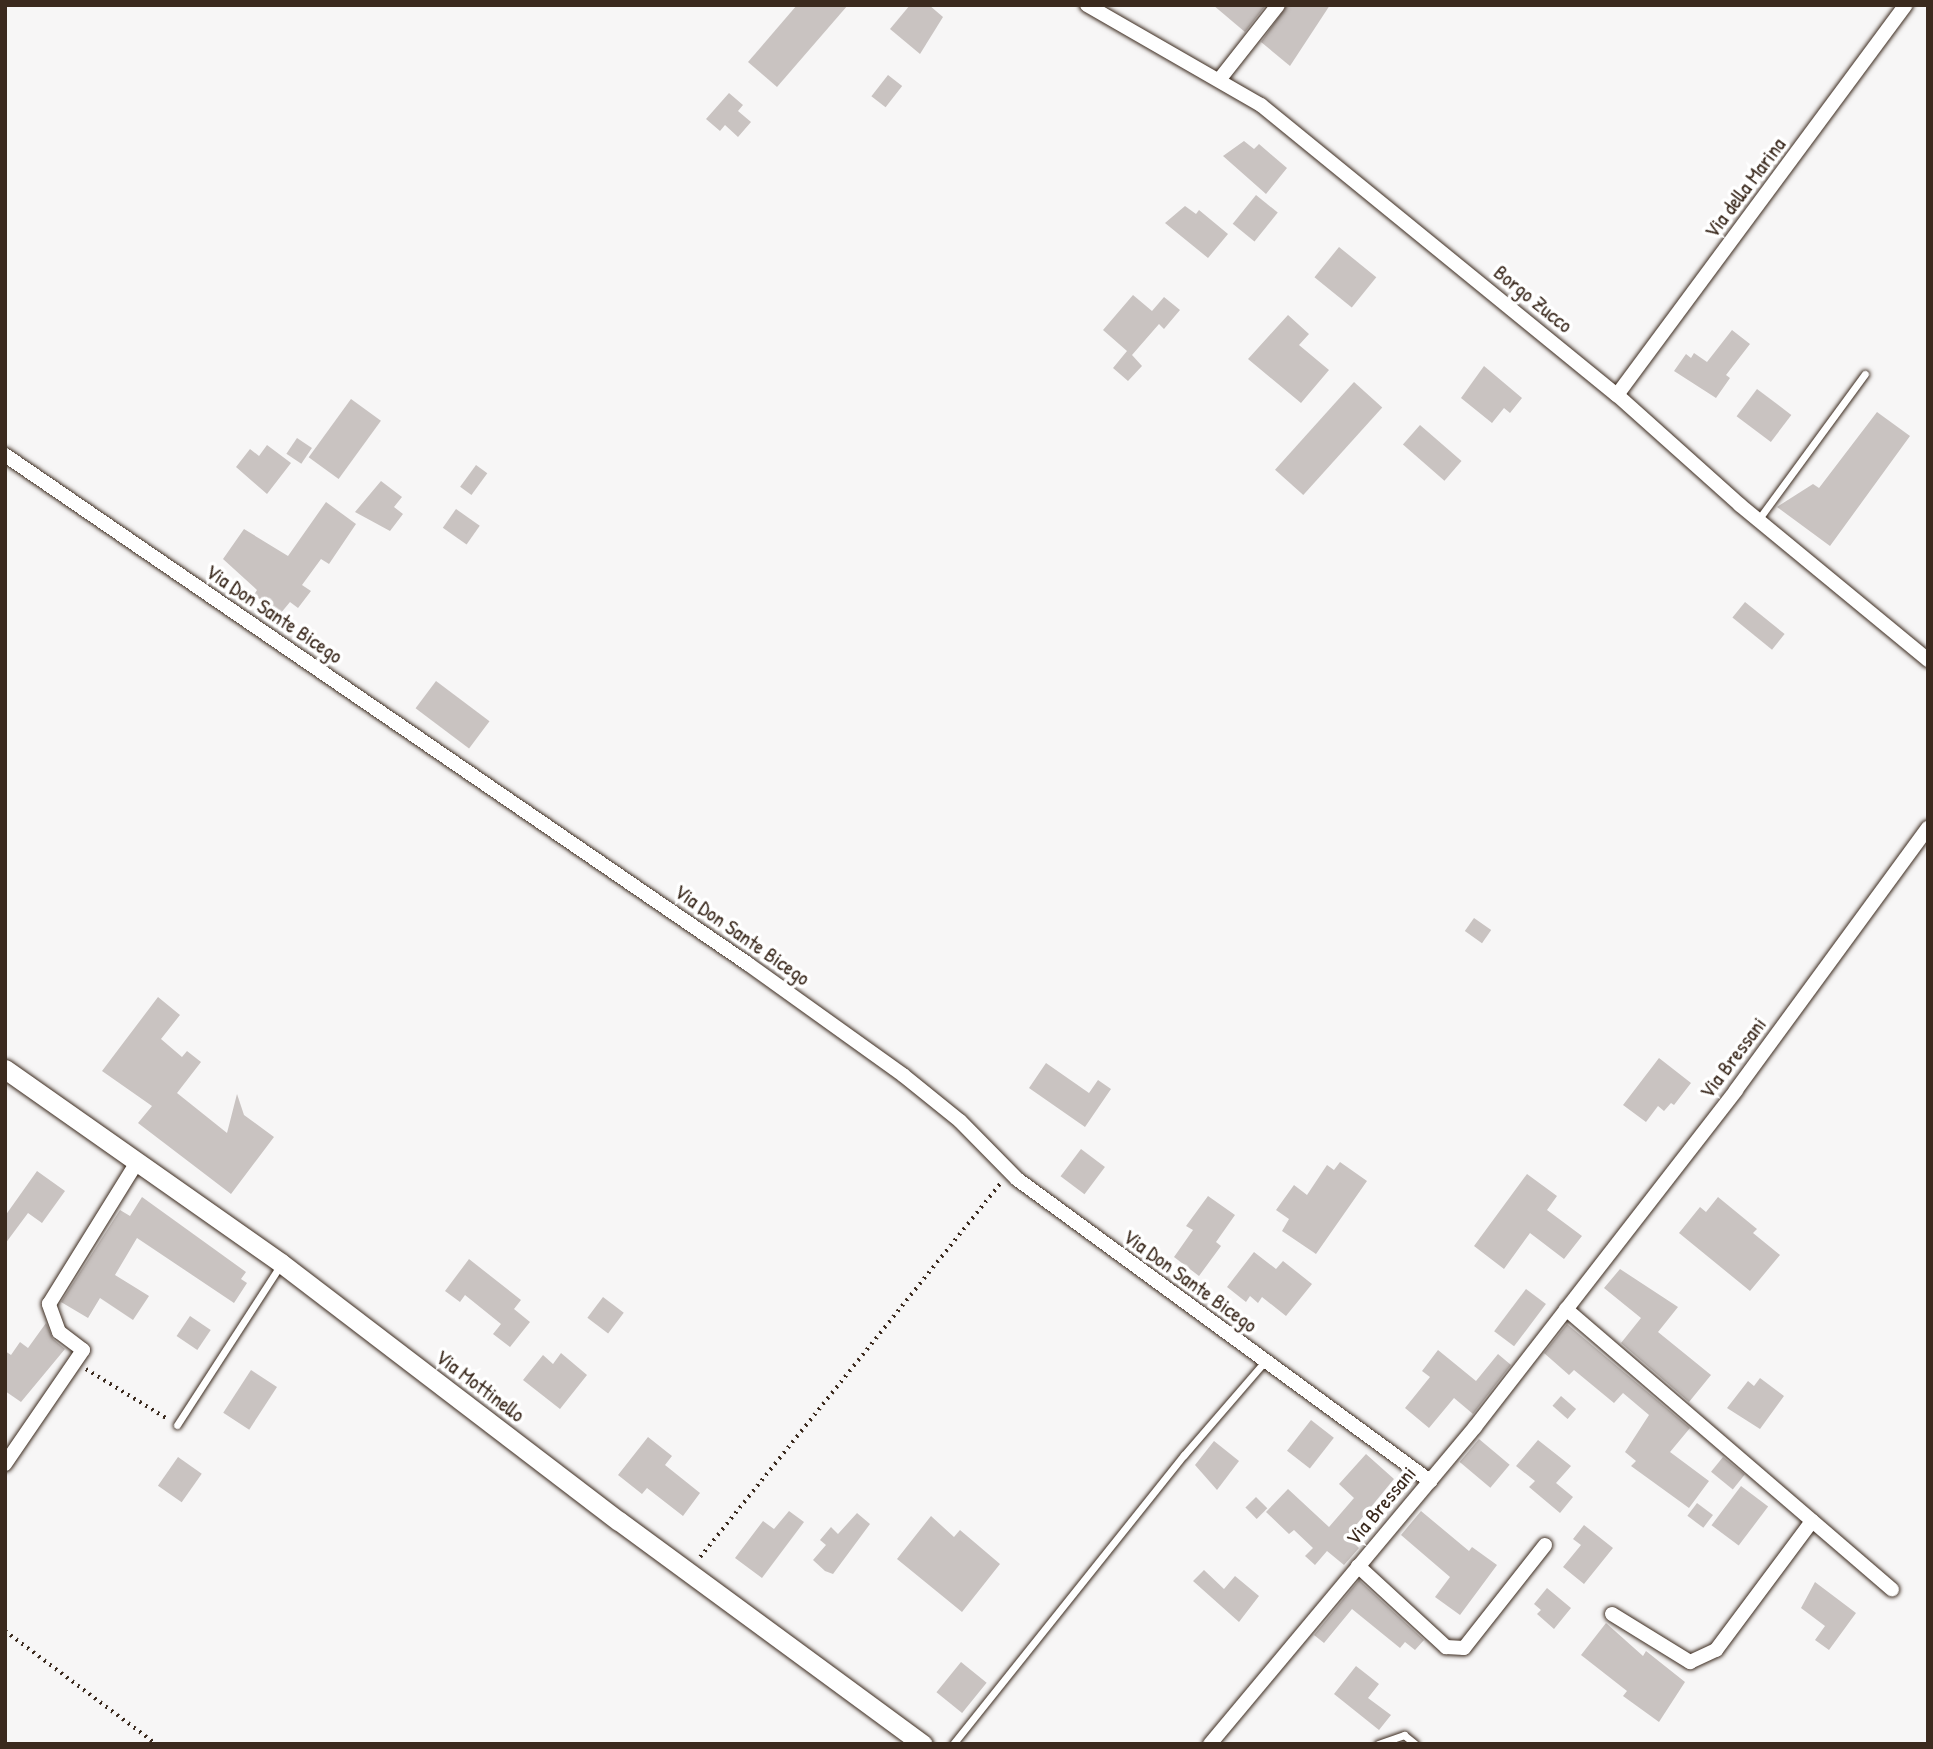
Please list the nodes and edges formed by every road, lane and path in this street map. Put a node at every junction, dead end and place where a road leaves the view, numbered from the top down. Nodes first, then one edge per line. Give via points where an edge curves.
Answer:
1 (1087, 5) edge
2 (1278, 5) edge
3 (1906, 5) edge
4 (1219, 80) junction
5 (1865, 374) dead end
6 (1617, 395) junction
7 (5, 455) edge
8 (1758, 520) junction
9 (1928, 660) edge
10 (1928, 828) edge
11 (5, 1069) edge
12 (137, 1162) junction
13 (1010, 1171) junction
14 (281, 1263) junction
15 (1566, 1309) junction
16 (75, 1362) junction
17 (1265, 1362) junction
18 (177, 1425) joint
19 (5, 1464) edge
20 (1430, 1481) junction
21 (1812, 1521) junction
22 (1545, 1545) dead end
23 (1359, 1566) junction
24 (690, 1570) junction
25 (1892, 1589) dead end
26 (1612, 1614) dead end
27 (5, 1631) edge
28 (156, 1744) edge
29 (923, 1744) edge
30 (953, 1744) edge
31 (1210, 1744) edge
32 (1378, 1744) edge
33 (1415, 1744) edge

1 - 4 street, Borgo Zucco
2 - 4 street
3 - 6 street, Via della Marina
4 - 6 street, Borgo Zucco via 1261,105
5 - 8 lane
6 - 8 street, Borgo Zucco
7 - 13 street, Via Don Sante Bicego via 748,964 903,1075 960,1121
8 - 9 street, Borgo Zucco
10 - 15 street, Via Bressani via 1736,1090
11 - 12 street, Via Mottinello
12 - 14 street, Via Mottinello
12 - 16 street via 49,1304 59,1332 83,1350
13 - 17 street, Via Don Sante Bicego
13 - 24 path
14 - 18 lane
14 - 24 street, Via Mottinello
15 - 20 street, Via Bressani
15 - 21 street
16 - 18 path
16 - 19 street
17 - 20 street, Via Don Sante Bicego
17 - 30 lane via 1184,1455
20 - 23 street, Via Bressani
21 - 25 street
21 - 26 street via 1716,1650 1690,1661
22 - 23 street, Via Bressani via 1464,1648 1446,1647
23 - 31 street, Via Bressani
24 - 29 street, Via Mottinello
27 - 28 path
32 - 33 lane via 1404,1735

